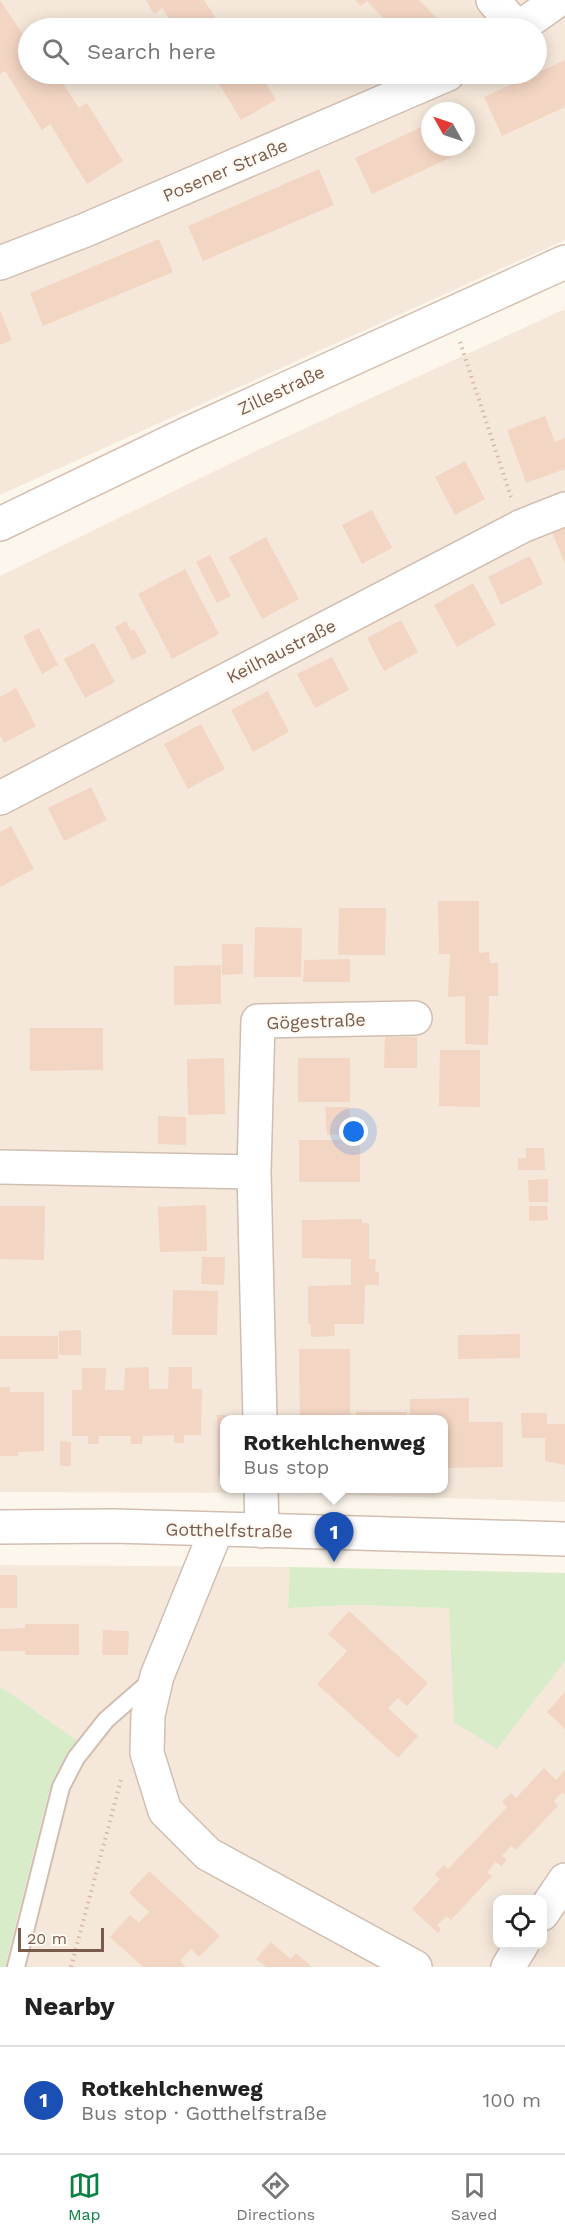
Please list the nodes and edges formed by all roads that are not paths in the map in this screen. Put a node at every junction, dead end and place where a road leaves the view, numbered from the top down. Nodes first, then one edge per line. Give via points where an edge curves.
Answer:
1 (493, 0) edge
2 (558, 0) edge
3 (509, 18) edge
4 (532, 18) edge
5 (425, 84) edge
6 (0, 262) edge
7 (565, 262) edge
8 (565, 510) edge
9 (0, 524) edge
10 (0, 798) edge
11 (415, 1018) dead end
12 (0, 1167) edge
13 (254, 1172) junction
14 (260, 1415) edge
15 (261, 1493) edge
16 (0, 1527) edge
17 (262, 1530) junction
18 (216, 1531) junction
19 (565, 1539) edge
20 (157, 1676) junction
21 (565, 1880) edge
22 (547, 1908) edge
23 (519, 1949) edge
24 (15, 1967) edge
25 (415, 1967) edge
26 (507, 1967) edge

1 - 3 street
2 - 4 street
5 - 6 street, Posener Straße via 83,231
7 - 9 street, Zillestraße
8 - 10 street, Keilhaustraße via 522,526
11 - 13 street, Gögestraße via 258,1021
12 - 13 street
13 - 14 street, Gögestraße
15 - 17 street
16 - 18 street, Gotthelfstraße via 113,1526
17 - 18 street, Gotthelfstraße
17 - 19 street, Gotthelfstraße
18 - 20 street
20 - 24 lane via 106,1720 76,1758 61,1787
20 - 25 street via 148,1715 147,1753 165,1811 208,1854
21 - 22 street
23 - 26 street

